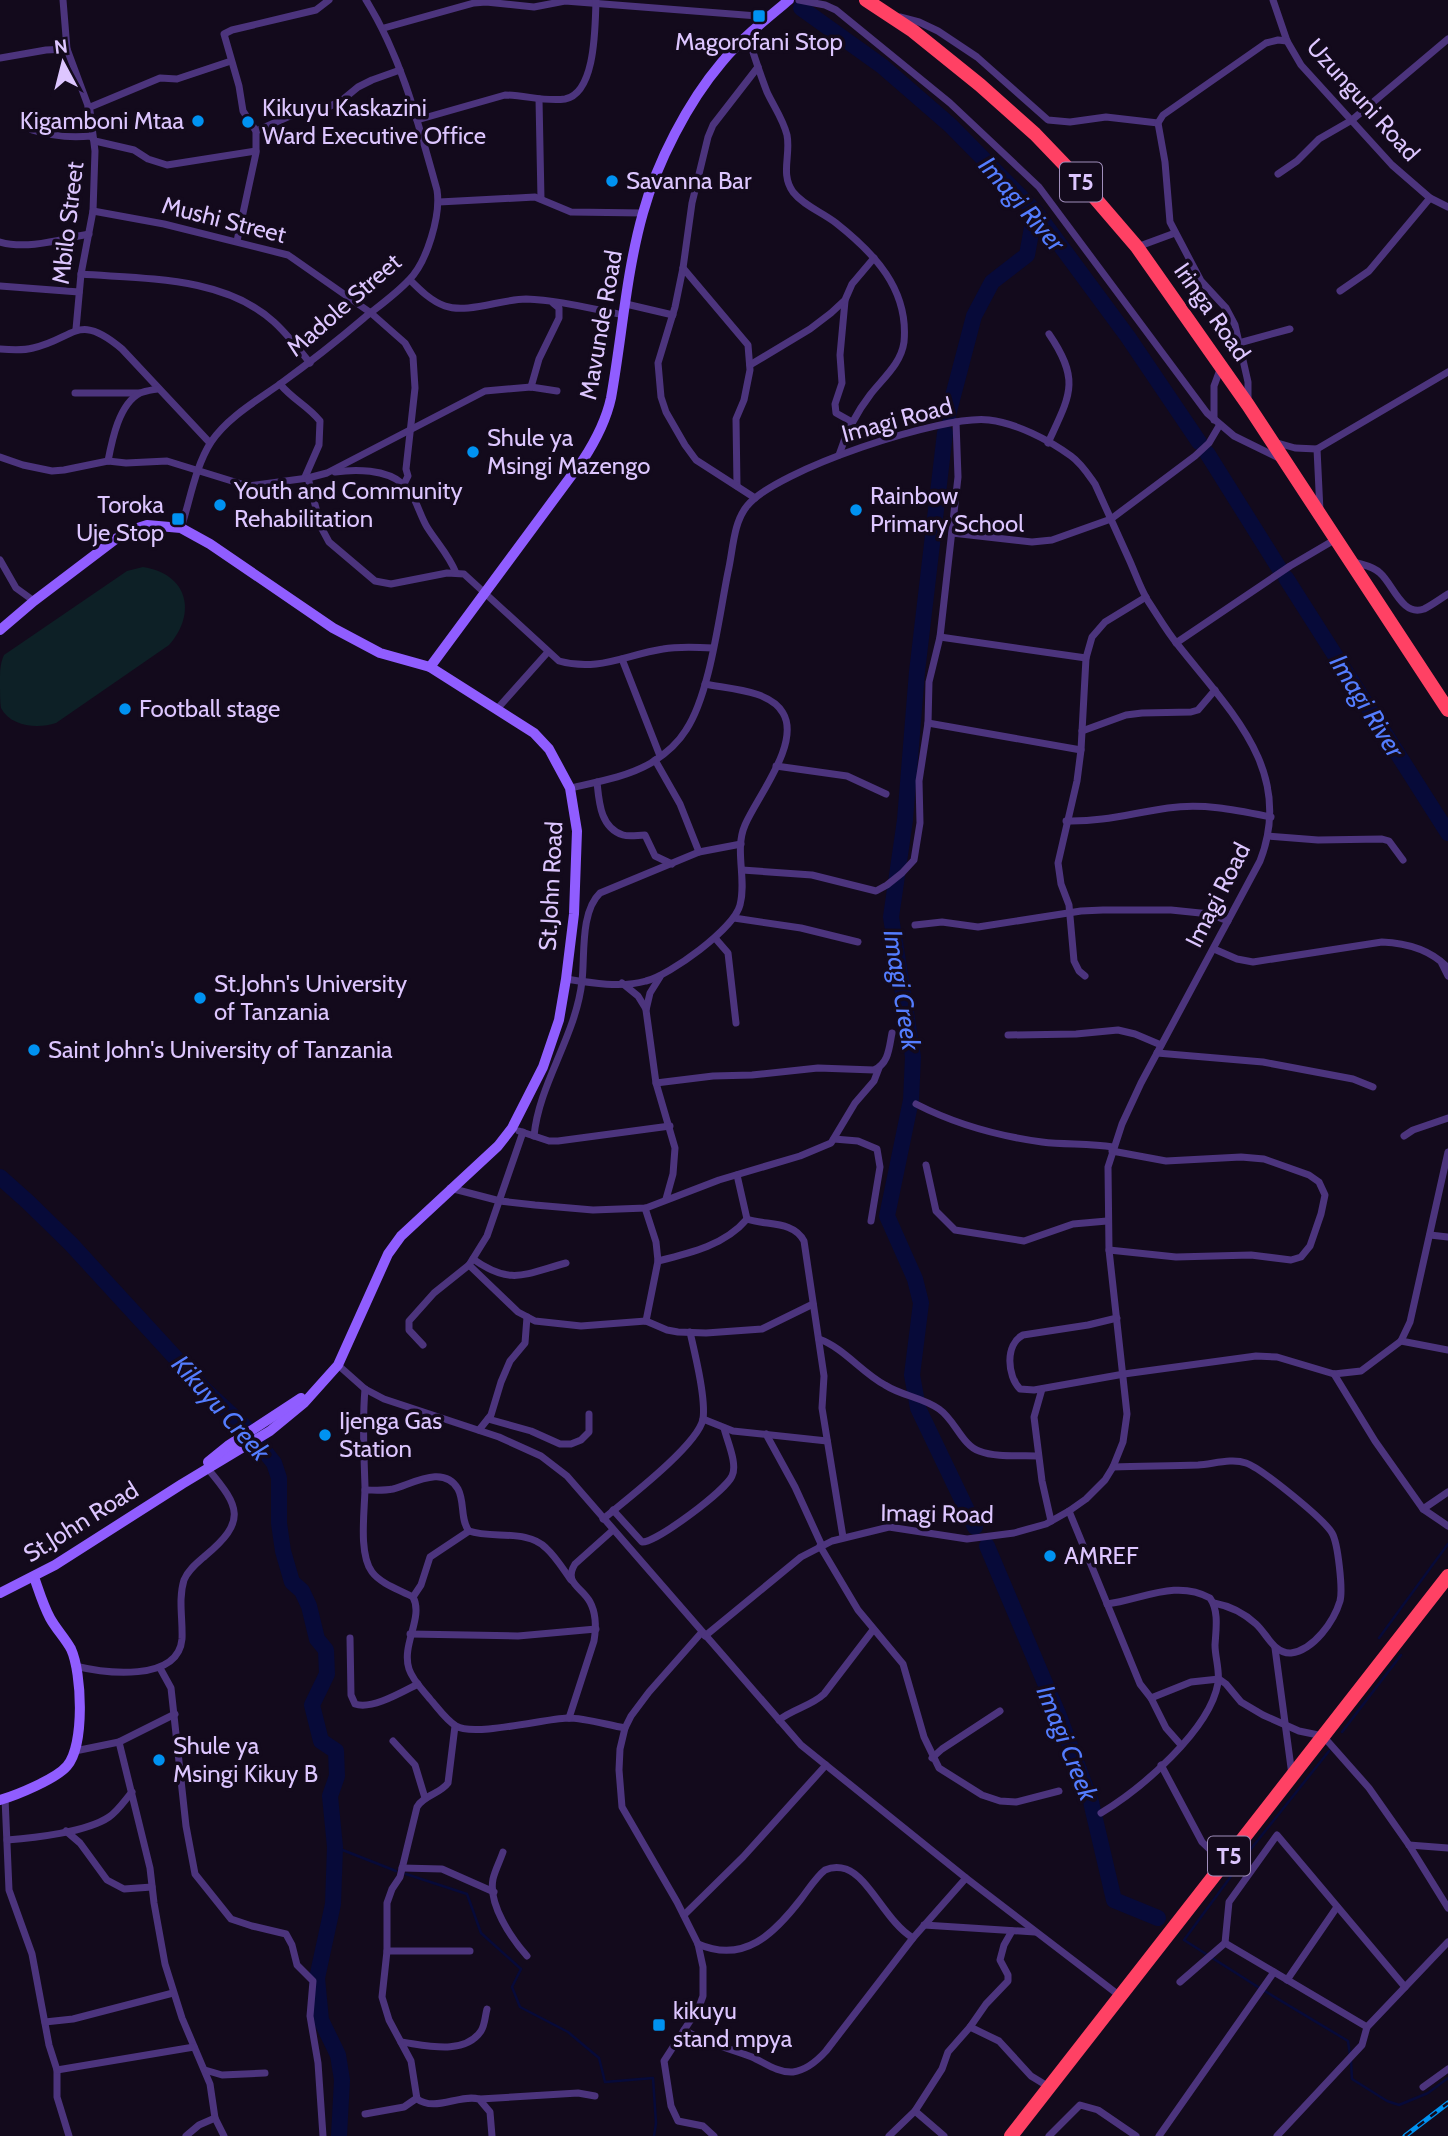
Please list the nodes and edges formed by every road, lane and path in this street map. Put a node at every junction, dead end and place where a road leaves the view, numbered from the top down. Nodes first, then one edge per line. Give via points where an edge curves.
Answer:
1 (63, 0) edge
2 (329, 0) edge
3 (366, 0) edge
4 (789, 0) edge
5 (799, 0) edge
6 (867, 0) edge
7 (1273, 0) edge
8 (596, 2) edge
9 (889, 15) junction
10 (769, 17) junction
11 (384, 28) junction
12 (748, 37) junction
13 (1448, 39) edge
14 (1287, 41) junction
15 (67, 49) junction
16 (0, 58) edge
17 (231, 61) junction
18 (758, 67) junction
19 (400, 70) junction
20 (539, 99) junction
21 (88, 107) junction
22 (417, 120) junction
23 (1352, 120) junction
24 (1158, 123) junction
25 (32, 130) dead end
26 (256, 131) junction
27 (95, 141) junction
28 (256, 151) junction
29 (1278, 174) dead end
30 (1430, 198) junction
31 (541, 199) junction
32 (439, 202) junction
33 (1448, 207) edge
34 (93, 211) junction
35 (643, 213) junction
36 (1175, 233) junction
37 (89, 234) junction
38 (237, 241) junction
39 (0, 242) edge
40 (1137, 247) junction
41 (874, 258) junction
42 (683, 268) junction
43 (81, 274) junction
44 (410, 280) junction
45 (0, 286) edge
46 (1340, 291) dead end
47 (79, 292) junction
48 (845, 300) junction
49 (551, 301) junction
50 (625, 309) junction
51 (372, 313) junction
52 (673, 315) junction
53 (76, 329) junction
54 (1290, 329) dead end
55 (1049, 334) dead end
56 (1239, 343) junction
57 (0, 349) edge
58 (310, 363) junction
59 (750, 365) junction
60 (1221, 366) junction
61 (1448, 372) edge
62 (280, 384) junction
63 (531, 387) junction
64 (157, 389) junction
65 (557, 391) dead end
66 (75, 393) dead end
67 (139, 393) junction
68 (1248, 405) junction
69 (852, 422) junction
70 (956, 422) junction
71 (1216, 423) junction
72 (410, 431) junction
73 (1272, 442) junction
74 (210, 443) junction
75 (1048, 443) junction
76 (1317, 449) junction
77 (839, 455) junction
78 (0, 457) edge
79 (1285, 460) junction
80 (108, 461) junction
81 (199, 470) junction
82 (327, 473) junction
83 (306, 477) junction
84 (404, 484) junction
85 (737, 486) junction
86 (755, 498) junction
87 (1321, 515) junction
88 (1111, 519) junction
89 (181, 528) junction
90 (952, 533) junction
91 (1336, 539) junction
92 (0, 560) edge
93 (1350, 561) junction
94 (456, 573) junction
95 (485, 594) junction
96 (1448, 594) edge
97 (1146, 597) junction
98 (34, 601) junction
99 (0, 630) edge
100 (940, 637) junction
101 (1176, 643) junction
102 (713, 648) junction
103 (547, 653) junction
104 (1086, 658) junction
105 (622, 659) junction
106 (430, 667) junction
107 (705, 684) junction
108 (1215, 690) junction
109 (497, 709) junction
110 (1448, 710) edge
111 (928, 723) junction
112 (1082, 731) junction
113 (1081, 750) junction
114 (657, 758) junction
115 (776, 766) junction
116 (597, 782) junction
117 (570, 788) junction
118 (886, 794) dead end
119 (1270, 817) junction
120 (1066, 821) junction
121 (1268, 836) junction
122 (741, 844) junction
123 (699, 852) junction
124 (1403, 860) dead end
125 (672, 864) junction
126 (742, 870) junction
127 (1068, 914) junction
128 (734, 918) junction
129 (1228, 921) junction
130 (915, 925) dead end
131 (715, 938) junction
132 (858, 942) dead end
133 (1214, 949) junction
134 (1441, 960) junction
135 (1448, 968) edge
136 (662, 973) junction
137 (1085, 976) dead end
138 (1448, 976) edge
139 (566, 979) junction
140 (582, 982) junction
141 (622, 984) junction
142 (646, 1010) junction
143 (736, 1023) dead end
144 (892, 1033) dead end
145 (1007, 1035) dead end
146 (1159, 1049) junction
147 (879, 1068) junction
148 (656, 1083) junction
149 (1373, 1087) dead end
150 (916, 1104) dead end
151 (1448, 1118) edge
152 (670, 1126) junction
153 (512, 1128) junction
154 (523, 1132) junction
155 (534, 1136) junction
156 (1404, 1136) dead end
157 (834, 1139) junction
158 (1113, 1149) junction
159 (1448, 1152) edge
160 (926, 1165) dead end
161 (737, 1175) junction
162 (450, 1188) junction
163 (666, 1199) junction
164 (500, 1201) junction
165 (645, 1208) junction
166 (747, 1219) junction
167 (871, 1221) dead end
168 (1107, 1221) junction
169 (1430, 1235) junction
170 (1448, 1237) edge
171 (1109, 1250) junction
172 (658, 1261) junction
173 (471, 1262) junction
174 (566, 1263) dead end
175 (813, 1304) junction
176 (527, 1317) junction
177 (1117, 1318) junction
178 (646, 1321) junction
179 (690, 1332) junction
180 (819, 1339) junction
181 (1401, 1341) junction
182 (423, 1345) dead end
183 (1448, 1350) edge
184 (338, 1365) junction
185 (1124, 1374) junction
186 (1334, 1374) junction
187 (365, 1389) junction
188 (1042, 1389) junction
189 (589, 1414) dead end
190 (488, 1419) junction
191 (703, 1419) junction
192 (724, 1429) junction
193 (479, 1430) junction
194 (766, 1434) junction
195 (827, 1441) junction
196 (232, 1449) junction
197 (1038, 1456) junction
198 (1113, 1467) junction
199 (208, 1469) junction
200 (181, 1484) junction
201 (365, 1490) junction
202 (1448, 1492) edge
203 (1423, 1508) junction
204 (613, 1510) junction
205 (1069, 1511) junction
206 (603, 1519) junction
207 (1051, 1521) junction
208 (1448, 1526) edge
209 (613, 1530) junction
210 (469, 1531) junction
211 (844, 1537) junction
212 (821, 1546) junction
213 (1448, 1576) edge
214 (34, 1577) junction
215 (571, 1580) junction
216 (0, 1593) edge
217 (413, 1597) junction
218 (1214, 1603) junction
219 (1107, 1604) junction
220 (596, 1629) junction
221 (873, 1630) junction
222 (410, 1634) junction
223 (703, 1634) junction
224 (349, 1638) dead end
225 (1275, 1648) junction
226 (75, 1665) junction
227 (160, 1668) junction
228 (1219, 1679) junction
229 (418, 1684) junction
230 (1151, 1698) junction
231 (1000, 1711) dead end
232 (175, 1714) junction
233 (569, 1718) junction
234 (779, 1720) junction
235 (1286, 1725) junction
236 (455, 1726) junction
237 (625, 1728) junction
238 (1323, 1736) junction
239 (393, 1741) dead end
240 (119, 1742) junction
241 (1181, 1745) junction
242 (75, 1751) junction
243 (932, 1758) junction
244 (826, 1765) junction
245 (1161, 1765) junction
246 (1292, 1775) junction
247 (1059, 1791) dead end
248 (132, 1792) junction
249 (425, 1798) junction
250 (3, 1799) edge
251 (1101, 1813) dead end
252 (66, 1831) junction
253 (6, 1840) junction
254 (1409, 1845) junction
255 (1448, 1848) edge
256 (503, 1852) dead end
257 (1224, 1863) junction
258 (402, 1868) junction
259 (966, 1878) junction
260 (152, 1886) junction
261 (494, 1892) junction
262 (1337, 1907) junction
263 (1448, 1908) edge
264 (684, 1915) junction
265 (924, 1925) junction
266 (1012, 1931) junction
267 (1036, 1931) junction
268 (913, 1938) junction
269 (1225, 1942) junction
270 (1448, 1942) edge
271 (698, 1944) junction
272 (387, 1951) junction
273 (470, 1951) dead end
274 (527, 1956) dead end
275 (1275, 1972) junction
276 (1287, 1980) junction
277 (1180, 1983) dead end
278 (1405, 1987) junction
279 (173, 1993) junction
280 (1120, 1996) junction
281 (487, 2010) dead end
282 (45, 2022) junction
283 (970, 2027) junction
284 (1367, 2027) junction
285 (684, 2030) junction
286 (401, 2042) junction
287 (194, 2047) junction
288 (1448, 2069) edge
289 (57, 2070) junction
290 (205, 2070) junction
291 (265, 2073) dead end
292 (1049, 2087) junction
293 (1423, 2087) dead end
294 (595, 2096) dead end
295 (417, 2098) junction
296 (479, 2099) junction
297 (915, 2111) junction
298 (365, 2114) dead end
299 (215, 2119) junction
300 (69, 2136) edge
301 (186, 2136) edge
302 (224, 2136) edge
303 (323, 2136) edge
304 (492, 2136) edge
305 (714, 2136) edge
306 (890, 2136) edge
307 (944, 2136) edge
308 (1011, 2136) edge
309 (1049, 2136) edge
310 (1136, 2136) edge
311 (1159, 2136) edge
312 (1277, 2136) edge

1 - 15 street, Mbilo Street
2 - 17 street via 316,10 227,32 224,39
3 - 11 street
4 - 10 street, Mavunde Road
5 - 71 street via 836,10 950,103 1040,187
6 - 9 highway, Iringa Road / T5
7 - 14 street, Uzunguni Road
8 - 10 street
8 - 11 street via 534,7 474,3
8 - 20 street via 585,83 569,98
9 - 24 street via 919,22 954,41 1048,120 1106,117
9 - 40 highway, Iringa Road / T5 via 1035,134
10 - 12 street, Mavunde Road
11 - 19 street
12 - 18 street
12 - 35 street, Mavunde Road via 723,60 687,112
13 - 23 street
14 - 23 street, Uzunguni Road via 1301,65
14 - 24 street via 1271,41 1261,47
15 - 16 street
15 - 21 street, Mbilo Street
17 - 21 street via 177,79 160,78
17 - 26 street via 243,111
18 - 41 street via 788,139 789,184 801,201 835,222
18 - 42 street via 708,137
19 - 22 street
19 - 26 street via 372,80 324,109 290,116
20 - 22 street via 505,95
20 - 31 street
21 - 27 street, Mbilo Street
22 - 32 street
23 - 29 street via 1319,139
23 - 30 street, Uzunguni Road via 1392,165
24 - 36 street
25 - 27 street via 75,138 91,136
26 - 28 street
27 - 28 street via 134,150 167,165
27 - 34 street, Mbilo Street
28 - 38 street
30 - 33 street, Uzunguni Road
30 - 46 street via 1369,271
31 - 32 street
31 - 35 street via 571,212
32 - 44 street, Madole Street via 426,250
34 - 37 street, Mbilo Street
34 - 38 street, Mushi Street
35 - 50 street, Mavunde Road
36 - 40 street
36 - 56 street via 1201,281 1226,308
37 - 39 street via 30,244
37 - 43 street, Mbilo Street
38 - 51 street, Mushi Street via 288,255
40 - 60 highway, Iringa Road / T5
41 - 48 street
41 - 69 street via 895,289 904,342 900,357
42 - 52 street
42 - 59 street via 745,339
43 - 47 street, Mbilo Street
43 - 58 street via 176,283 228,295 273,321
44 - 49 street via 424,294 456,308 526,299
44 - 51 street, Madole Street
45 - 47 street
47 - 53 street, Mbilo Street
48 - 59 street via 810,329
48 - 69 street via 842,383 835,404 836,413
49 - 50 street
49 - 63 street via 559,308 559,318 538,359
50 - 52 street
50 - 95 street, Mavunde Road via 607,415 598,436
51 - 58 street, Madole Street
51 - 72 street, Mushi Street via 405,343 413,357
52 - 85 street via 658,363 666,412 696,460
53 - 57 street via 33,348
53 - 64 street via 108,338
54 - 56 street
55 - 75 street via 1069,370 1069,391
56 - 68 street
58 - 62 street, Madole Street
59 - 85 street via 736,419
60 - 68 highway, Iringa Road / T5
60 - 71 street via 1214,386
61 - 76 street
62 - 74 street, Madole Street via 237,415
62 - 83 street via 320,421 319,445
63 - 65 street
63 - 72 street via 485,391
64 - 67 street
64 - 74 street
66 - 67 street
67 - 80 street via 120,421
68 - 73 highway, Iringa Road / T5
69 - 77 street
70 - 75 street, Imagi Road via 990,420
70 - 77 street, Imagi Road
70 - 90 street via 958,477
71 - 79 street
71 - 88 street via 1209,443 1195,456
72 - 82 street
72 - 84 street, Mushi Street
73 - 76 street
73 - 79 highway, Iringa Road / T5
74 - 81 street, Madole Street
75 - 88 street, Imagi Road via 1084,469
76 - 87 street
77 - 86 street, Imagi Road
78 - 80 street via 52,471
79 - 87 highway, Iringa Road / T5
80 - 81 street via 167,461
81 - 83 street via 248,486
81 - 89 street, Madole Street
82 - 83 street
82 - 84 street via 353,470
83 - 94 street via 328,542 375,581 391,584
84 - 94 street
85 - 86 street
86 - 102 street, Imagi Road via 746,506 736,532
87 - 91 highway, Iringa Road / T5
88 - 90 street via 1052,540 1032,542
88 - 97 street, Imagi Road
89 - 98 street, St.John Road via 147,525 125,532
89 - 106 street, St.John Road via 333,628 380,653
90 - 100 street
91 - 93 highway, Iringa Road / T5
91 - 101 street
92 - 98 street via 16,588
93 - 96 street via 1381,573 1400,602 1414,610
93 - 110 highway, Iringa Road / T5
94 - 95 street via 464,574
95 - 103 street
95 - 106 street, Mavunde Road
97 - 101 street, Imagi Road
97 - 104 street via 1105,622 1092,637
98 - 99 street, St.John Road
100 - 104 street
100 - 111 street via 929,682
101 - 108 street, Imagi Road
102 - 105 street via 662,649
102 - 107 street, Imagi Road
103 - 105 street via 576,666
103 - 109 street
104 - 112 street
105 - 114 street
106 - 109 street, St.John Road
107 - 114 street, Imagi Road via 686,730
107 - 115 street via 761,696 780,708 789,734
108 - 112 street via 1198,710 1142,713
108 - 119 street, Imagi Road via 1259,758 1269,787
109 - 117 street, St.John Road via 542,741
111 - 113 street
111 - 126 street via 914,860 887,886 869,891 811,875
112 - 113 street
113 - 120 street
114 - 116 street, Imagi Road via 639,769
114 - 123 street
115 - 118 street via 847,776
115 - 122 street via 745,826
116 - 117 street, Imagi Road
116 - 125 street via 605,821 620,834 645,835 655,856
117 - 139 street, St.John Road via 577,831
119 - 120 street via 1205,806 1100,821
119 - 121 street, Imagi Road
120 - 127 street via 1058,863
121 - 124 street via 1382,839 1389,841
121 - 129 street, Imagi Road
122 - 123 street
122 - 126 street
123 - 125 street
125 - 140 street via 593,900
126 - 128 street via 741,901
127 - 129 street via 1171,910
127 - 130 street via 978,927 942,922
127 - 137 street via 1074,961
128 - 131 street
128 - 132 street
129 - 133 street, Imagi Road
131 - 136 street
131 - 143 street via 728,953
133 - 134 street via 1253,962 1382,942
133 - 146 street, Imagi Road
134 - 135 street
134 - 138 street
136 - 141 street via 648,981
136 - 142 street
139 - 140 street
139 - 153 street, St.John Road via 543,1068
140 - 141 street
140 - 155 street via 567,1040 537,1110
141 - 142 street via 638,996
142 - 148 street
144 - 147 street
145 - 146 street via 1118,1030 1135,1034
146 - 149 street via 1263,1062
146 - 158 street, Imagi Road
147 - 148 street via 818,1068
147 - 157 street
148 - 152 street
150 - 158 street via 946,1119 992,1132
151 - 156 street
152 - 155 street via 558,1141
152 - 163 street via 675,1148
153 - 154 street
153 - 162 street, St.John Road via 485,1159
154 - 155 street
154 - 164 street
157 - 161 street via 800,1156
157 - 167 street via 877,1149 880,1167
158 - 168 street, Imagi Road
158 - 171 street via 1156,1161 1264,1159 1309,1175 1320,1182 1325,1195 1310,1246 1291,1261 1251,1255 1176,1257
159 - 169 street
160 - 168 street via 936,1210 960,1232 1024,1241 1073,1224
161 - 163 street
161 - 166 street
162 - 164 street
162 - 184 street, St.John Road via 388,1254
163 - 165 street
164 - 165 street via 593,1210
164 - 173 street
165 - 172 street
166 - 172 street via 723,1241
166 - 175 street via 783,1225 801,1236
168 - 171 street, Imagi Road
169 - 170 street
169 - 181 street via 1410,1322
171 - 177 street, Imagi Road
172 - 178 street
173 - 174 street via 508,1276
173 - 176 street
173 - 182 street via 409,1321 409,1330
175 - 179 street via 762,1329
175 - 180 street
176 - 178 street via 541,1323 581,1326
176 - 190 street via 525,1343 510,1361
177 - 185 street, Imagi Road
177 - 188 street via 1015,1339 1011,1364 1015,1384 1020,1389
178 - 179 street via 667,1330
179 - 191 street
180 - 195 street
180 - 197 street via 833,1344 879,1382 941,1410 971,1447 981,1452
181 - 183 street
181 - 186 street via 1361,1371
184 - 187 street
184 - 196 street, St.John Road via 317,1389
185 - 186 street via 1256,1356 1295,1361
185 - 188 street
185 - 198 street, Imagi Road via 1127,1414
186 - 203 street via 1374,1441
187 - 193 street
187 - 201 street
188 - 197 street via 1034,1417
189 - 190 street via 589,1432 571,1444
190 - 193 street
191 - 192 street
191 - 204 street via 688,1443
192 - 194 street
192 - 204 street via 732,1478 657,1538 642,1542
193 - 206 street via 541,1456 567,1476
194 - 195 street
194 - 212 street
195 - 211 street
196 - 199 street
196 - 200 street
197 - 207 street
198 - 205 street, Imagi Road via 1095,1491
198 - 225 street via 1246,1463 1330,1530 1336,1545 1340,1603 1315,1643 1292,1653
199 - 200 street
199 - 227 street via 228,1493 234,1521 228,1535 187,1575 182,1642 174,1659
200 - 214 street, St.John Road
201 - 210 street via 445,1478 460,1493
201 - 217 street via 364,1542 370,1570
202 - 203 street
203 - 208 street
204 - 206 street
205 - 207 street, Imagi Road
205 - 219 street
206 - 209 street
207 - 211 street, Imagi Road via 982,1538 889,1527
209 - 215 street via 575,1564
209 - 223 street
210 - 215 street via 538,1542
210 - 217 street via 430,1557
211 - 212 street, Imagi Road
212 - 221 street
212 - 223 street, Imagi Road
213 - 238 highway, T5
214 - 216 street, St.John Road
214 - 226 street
215 - 220 street via 590,1602
217 - 222 street via 417,1610
218 - 219 street via 1199,1592 1163,1590
218 - 225 street via 1254,1623
218 - 228 street
219 - 230 street via 1140,1684
220 - 222 street via 518,1636
220 - 233 street
221 - 234 street via 824,1694
221 - 243 street via 903,1664
222 - 229 street via 408,1665
223 - 234 street
223 - 237 street, Imagi Road via 649,1692
224 - 229 street via 355,1704 387,1699
225 - 235 street
226 - 227 street via 109,1671
226 - 242 street via 80,1713
227 - 232 street via 171,1688
228 - 230 street via 1191,1682
228 - 235 street via 1251,1709
228 - 241 street via 1204,1719
229 - 236 street
230 - 241 street
231 - 243 street
232 - 240 street
232 - 303 street via 195,1874 231,1919 286,1934 297,1965 313,1981 310,2016
233 - 236 street via 473,1729
233 - 237 street
234 - 244 street
235 - 238 street
235 - 246 street
236 - 249 street via 448,1783
237 - 264 street via 618,1770 622,1807
238 - 246 highway, T5
238 - 254 street
239 - 249 street via 415,1765
240 - 242 street
240 - 248 street
241 - 245 street
242 - 250 street via 61,1771
243 - 247 street via 960,1783 1000,1801 1016,1802
244 - 259 street
244 - 264 street
245 - 251 street
245 - 257 street via 1202,1842
246 - 257 highway, T5
248 - 252 street via 108,1818
248 - 260 street
249 - 258 street via 414,1815
250 - 253 street
252 - 253 street
252 - 260 street via 107,1880 124,1889
253 - 282 street via 9,1890 32,1954
254 - 255 street
254 - 263 street
256 - 261 street
257 - 280 highway, T5
258 - 261 street via 442,1870
258 - 272 street via 387,1903
259 - 265 street
259 - 267 street
260 - 279 street
261 - 274 street via 507,1931
262 - 269 street via 1277,1835 1229,1902
262 - 276 street
262 - 278 street
264 - 271 street
265 - 266 street
265 - 268 street
266 - 267 street
266 - 283 street via 1001,1955 1008,1981
267 - 280 street
268 - 271 street via 898,1927 850,1870 839,1867 823,1871 788,1916 753,1945 722,1952
268 - 285 street via 816,2062 796,2072 781,2071
269 - 275 street
269 - 277 street
270 - 278 street
271 - 285 street via 704,1967 703,1996
272 - 273 street
272 - 286 street via 383,2003
275 - 276 street
275 - 311 street
276 - 284 street
278 - 284 street
279 - 282 street
279 - 287 street
280 - 292 highway, T5
281 - 286 street via 481,2032 455,2046
282 - 289 street
283 - 292 street via 999,2041 1031,2076
283 - 297 street via 948,2052
284 - 312 street via 1362,2045
285 - 305 street via 664,2061 673,2115 681,2123 703,2126
286 - 295 street via 411,2061
287 - 289 street
287 - 290 street
288 - 293 street
289 - 300 street via 57,2097
290 - 291 street via 222,2075
290 - 299 street
292 - 308 highway, T5
294 - 296 street
295 - 296 street via 430,2104
295 - 298 street via 404,2107
296 - 304 street via 490,2112
297 - 306 street
297 - 307 street
299 - 301 street
299 - 302 street
309 - 310 street via 1080,2105 1098,2110

